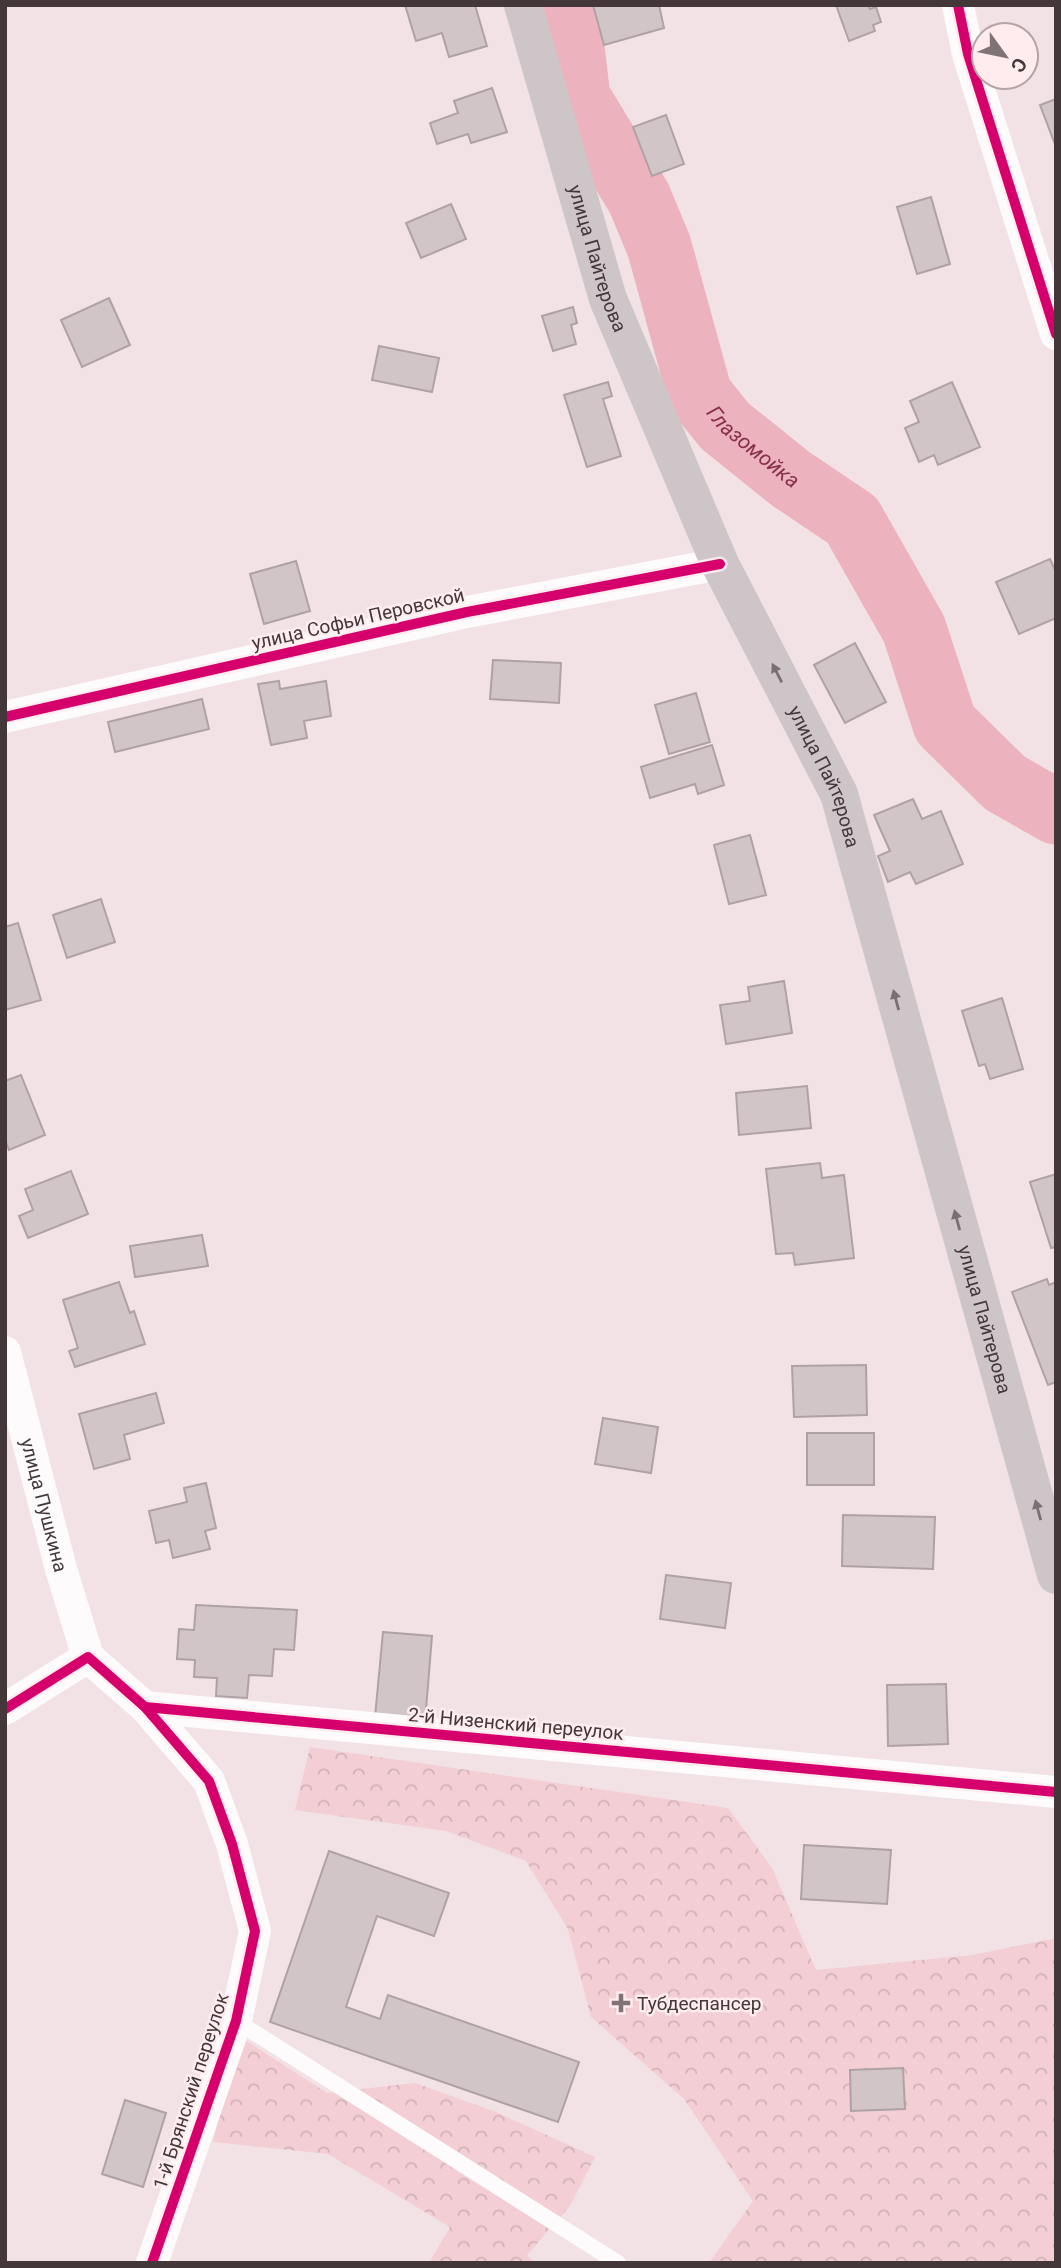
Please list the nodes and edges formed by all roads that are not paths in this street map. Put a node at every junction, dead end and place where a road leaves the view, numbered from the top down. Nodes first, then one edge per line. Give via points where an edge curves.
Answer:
1 (523, 5) edge
2 (958, 5) edge
3 (1056, 334) edge
4 (720, 564) junction
5 (5, 717) edge
6 (5, 1352) edge
7 (1056, 1576) edge
8 (88, 1657) junction
9 (145, 1707) junction
10 (5, 1709) edge
11 (1056, 1792) edge
12 (236, 2021) junction
13 (152, 2263) edge
14 (618, 2263) edge

1 - 4 main road, улица Пайтерова via 608,299
2 - 3 street via 968,54
4 - 5 street, улица Софьи Перовской via 467,612
7 -> 4 main road, улица Пайтерова via 839,794
6 - 8 street, улица Пушкина
8 - 9 street
8 - 10 street
9 - 11 street, 2-й Низенский переулок
9 - 12 street, 1-й Брянский переулок via 209,1781 232,1844 255,1931
12 - 13 street, 1-й Брянский переулок
12 - 14 lane

